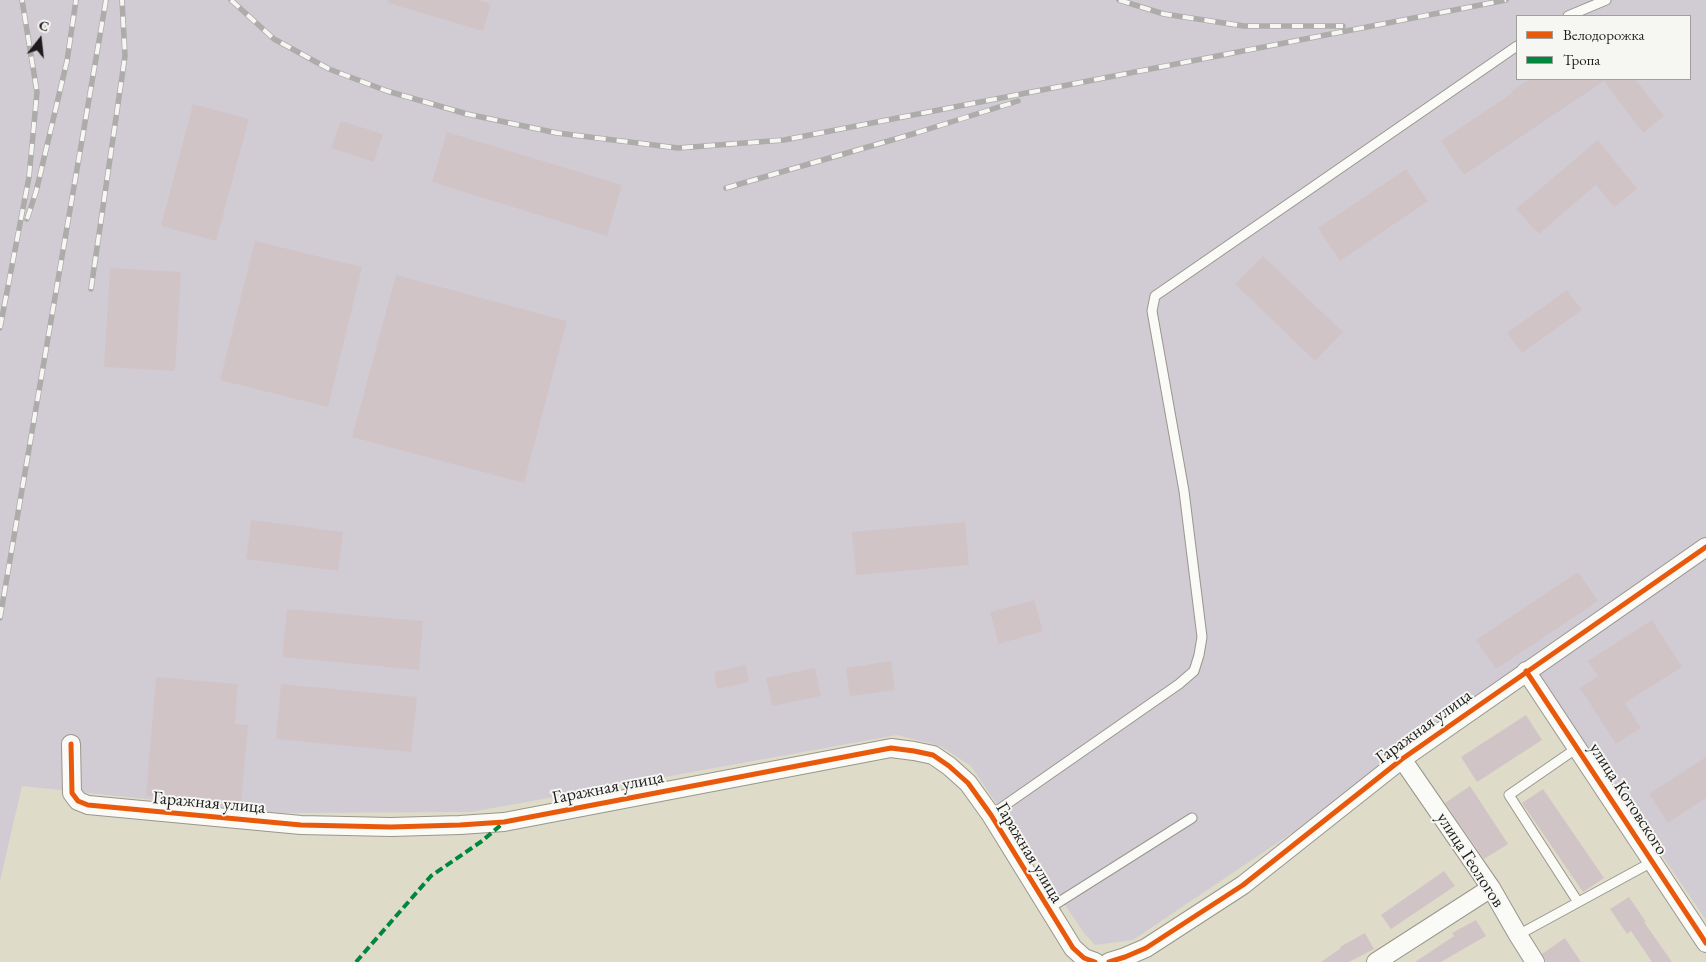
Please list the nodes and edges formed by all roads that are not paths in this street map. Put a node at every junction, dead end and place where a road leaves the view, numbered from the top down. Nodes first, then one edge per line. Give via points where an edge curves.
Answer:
1 (1606, 0) edge
2 (1570, 15) edge
3 (1516, 47) edge
4 (1706, 547) edge
5 (1526, 671) junction
6 (72, 744) dead end
7 (1577, 748) junction
8 (1402, 759) junction
9 (991, 815) junction
10 (1192, 818) dead end
11 (1652, 862) junction
12 (1491, 888) junction
13 (1578, 902) junction
14 (1048, 909) junction
15 (1518, 935) junction
16 (1706, 943) edge
17 (1095, 962) edge
18 (1109, 962) edge
19 (1376, 962) edge
20 (1535, 962) edge

1 - 2 lane
3 - 9 lane via 1155,296 1152,310 1184,492 1202,637 1194,671
4 - 5 street, Гаражная улица
5 - 7 street, улица Котовского
5 - 8 street, Гаражная улица
6 - 9 street, Гаражная улица via 72,793 88,806 301,825 504,822 891,748 914,750 949,766 968,783
7 - 11 street, улица Котовского
7 - 13 lane via 1509,795
8 - 12 street, улица Геологов
8 - 18 street, Гаражная улица via 1243,885 1146,948
9 - 14 street, Гаражная улица
10 - 14 lane
11 - 13 lane
11 - 16 street, улица Котовского
12 - 15 street, улица Геологов
12 - 19 street
13 - 15 lane
14 - 17 street, Гаражная улица via 1073,948 1084,958
15 - 20 street, улица Геологов

